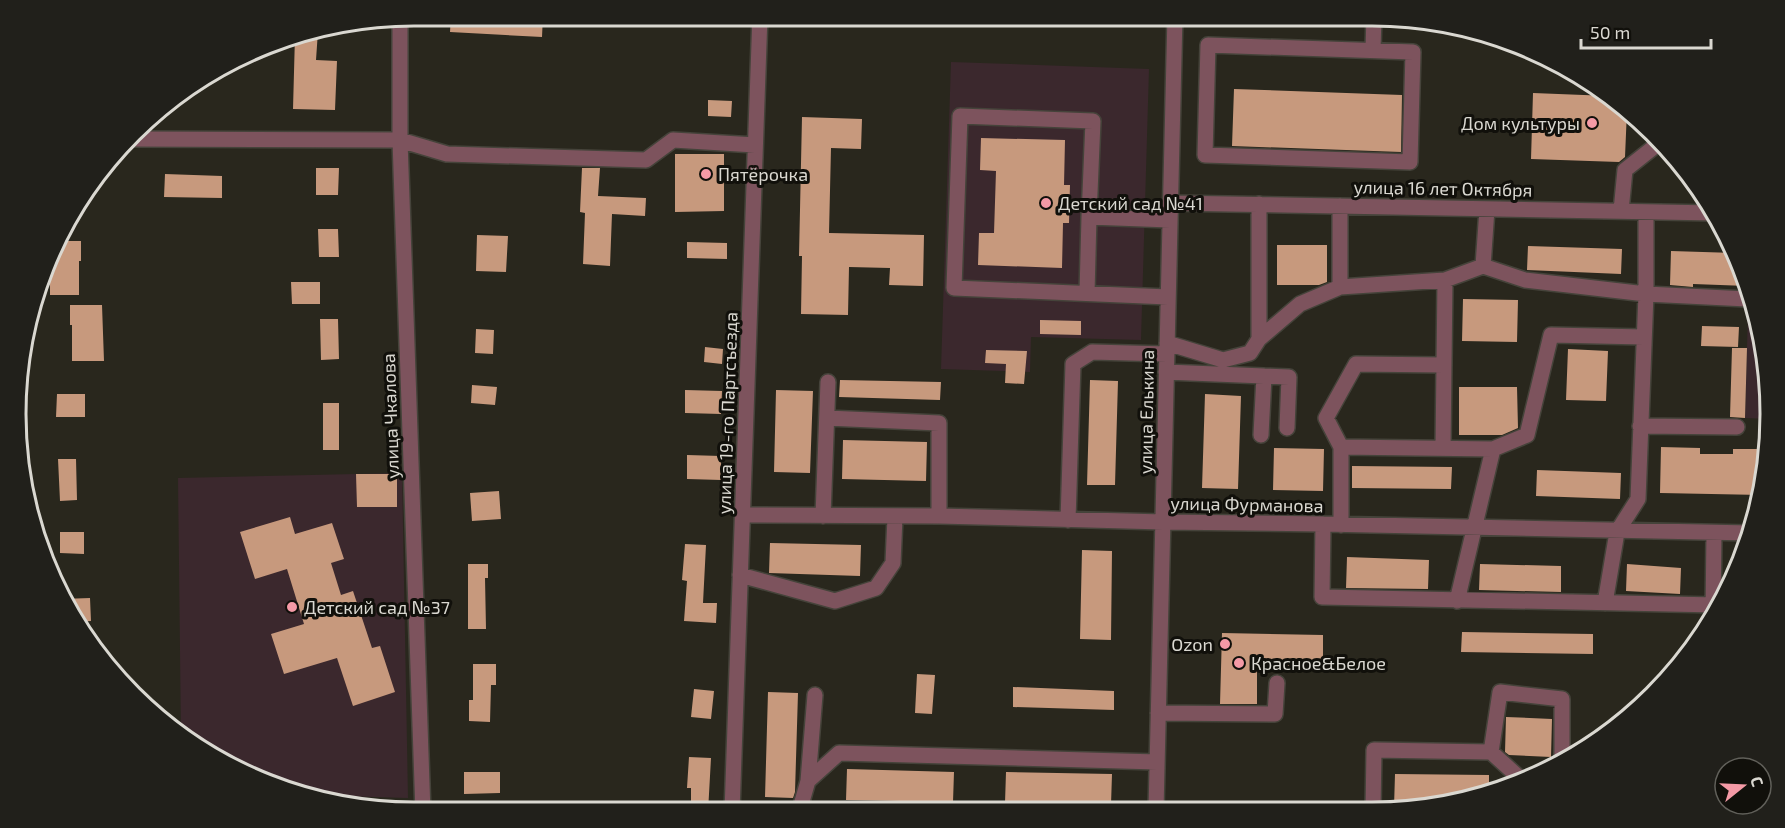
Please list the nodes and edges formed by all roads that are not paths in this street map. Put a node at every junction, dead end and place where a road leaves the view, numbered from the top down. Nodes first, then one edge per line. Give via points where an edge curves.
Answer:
1 (400, 26) edge
2 (759, 26) edge
3 (1175, 26) edge
4 (1374, 26) edge
5 (1373, 51) junction
6 (139, 139) edge
7 (400, 140) junction
8 (754, 145) junction
9 (1653, 147) edge
10 (1171, 202) junction
11 (1259, 204) junction
12 (1340, 206) junction
13 (1487, 209) junction
14 (1621, 211) junction
15 (1646, 212) junction
16 (1703, 213) edge
17 (1089, 217) junction
18 (1170, 220) junction
19 (1483, 266) junction
20 (1445, 280) junction
21 (1340, 287) junction
22 (1087, 293) junction
23 (1646, 294) junction
24 (1168, 297) junction
25 (1742, 299) edge
26 (1644, 337) junction
27 (1259, 339) junction
28 (1167, 349) junction
29 (1444, 365) junction
30 (1166, 372) junction
31 (1264, 376) junction
32 (828, 382) dead end
33 (827, 418) junction
34 (1640, 426) junction
35 (1737, 427) dead end
36 (1287, 428) dead end
37 (1261, 435) dead end
38 (1341, 447) junction
39 (1443, 448) junction
40 (1493, 449) junction
41 (743, 515) junction
42 (823, 516) junction
43 (939, 516) junction
44 (895, 517) junction
45 (1068, 520) junction
46 (1163, 522) junction
47 (1323, 524) junction
48 (1341, 525) junction
49 (1475, 528) junction
50 (1617, 532) junction
51 (1714, 533) junction
52 (1741, 533) edge
53 (740, 576) junction
54 (1714, 595) edge
55 (1457, 601) junction
56 (1605, 603) junction
57 (1707, 608) edge
58 (1278, 683) dead end
59 (814, 695) dead end
60 (1158, 713) junction
61 (1491, 752) junction
62 (1562, 752) edge
63 (1157, 762) junction
64 (1516, 775) edge
65 (808, 781) junction
66 (423, 802) edge
67 (732, 802) edge
68 (803, 802) edge
69 (1156, 802) edge
70 (1373, 802) edge

1 - 7 street, улица Чкалова
2 - 8 street, улица 19-го Партсъезда
3 - 10 street, улица Елькина
4 - 5 street
5 - 5 street via 1413,52 1410,162 1205,155 1208,45
6 - 7 street
7 - 8 street via 447,154 646,160 673,140
7 - 66 street, улица Чкалова
8 - 41 street, улица 19-го Партсъезда
9 - 14 street via 1625,170
10 - 11 street, улица 16 лет Октября
10 - 18 street, улица Елькина
11 - 12 street, улица 16 лет Октября
11 - 27 street
12 - 13 street, улица 16 лет Октября
12 - 21 street
13 - 14 street, улица 16 лет Октября
13 - 19 street
14 - 15 street, улица 16 лет Октября
15 - 16 street, улица 16 лет Октября
15 - 23 street
17 - 18 street
17 - 22 street
17 - 22 street via 1093,121 960,116 954,288
18 - 24 street, улица Елькина
19 - 20 street
19 - 23 street via 1525,280
20 - 21 street
20 - 29 street
21 - 27 street via 1300,304
22 - 24 street
23 - 25 street
23 - 26 street
24 - 28 street, улица Елькина
26 - 34 street
26 - 40 street via 1551,335 1527,435
27 - 28 street via 1250,353 1223,360
28 - 30 street, улица Елькина
28 - 45 street via 1092,352 1073,364
29 - 38 street via 1356,364 1326,418
29 - 39 street
30 - 31 street
30 - 46 street, улица Елькина
31 - 36 street via 1289,377
31 - 37 street
32 - 33 street
33 - 42 street
33 - 43 street via 939,423
34 - 35 street
34 - 50 street via 1638,499
38 - 39 street
38 - 48 street
39 - 40 street
40 - 49 street
41 - 42 street, улица Фурманова
41 - 53 street, улица 19-го Партсъезда
42 - 44 street, улица Фурманова
43 - 44 street, улица Фурманова
43 - 45 street, улица Фурманова
44 - 53 street via 893,563 876,588 835,601
45 - 46 street, улица Фурманова
46 - 47 street, улица Фурманова
46 - 60 street, улица Елькина
47 - 48 street, улица Фурманова
47 - 55 street via 1322,597
48 - 49 street, улица Фурманова
49 - 50 street, улица Фурманова
49 - 55 street
50 - 51 street, улица Фурманова
50 - 56 street
51 - 52 street, улица Фурманова
51 - 54 street
53 - 67 street, улица 19-го Партсъезда
55 - 56 street
56 - 57 street
58 - 60 street via 1275,714
59 - 65 street
60 - 63 street, улица Елькина
61 - 62 street via 1500,692 1562,699
61 - 64 street
61 - 70 street via 1374,750
63 - 65 street via 839,753
63 - 69 street, улица Елькина
65 - 68 street

